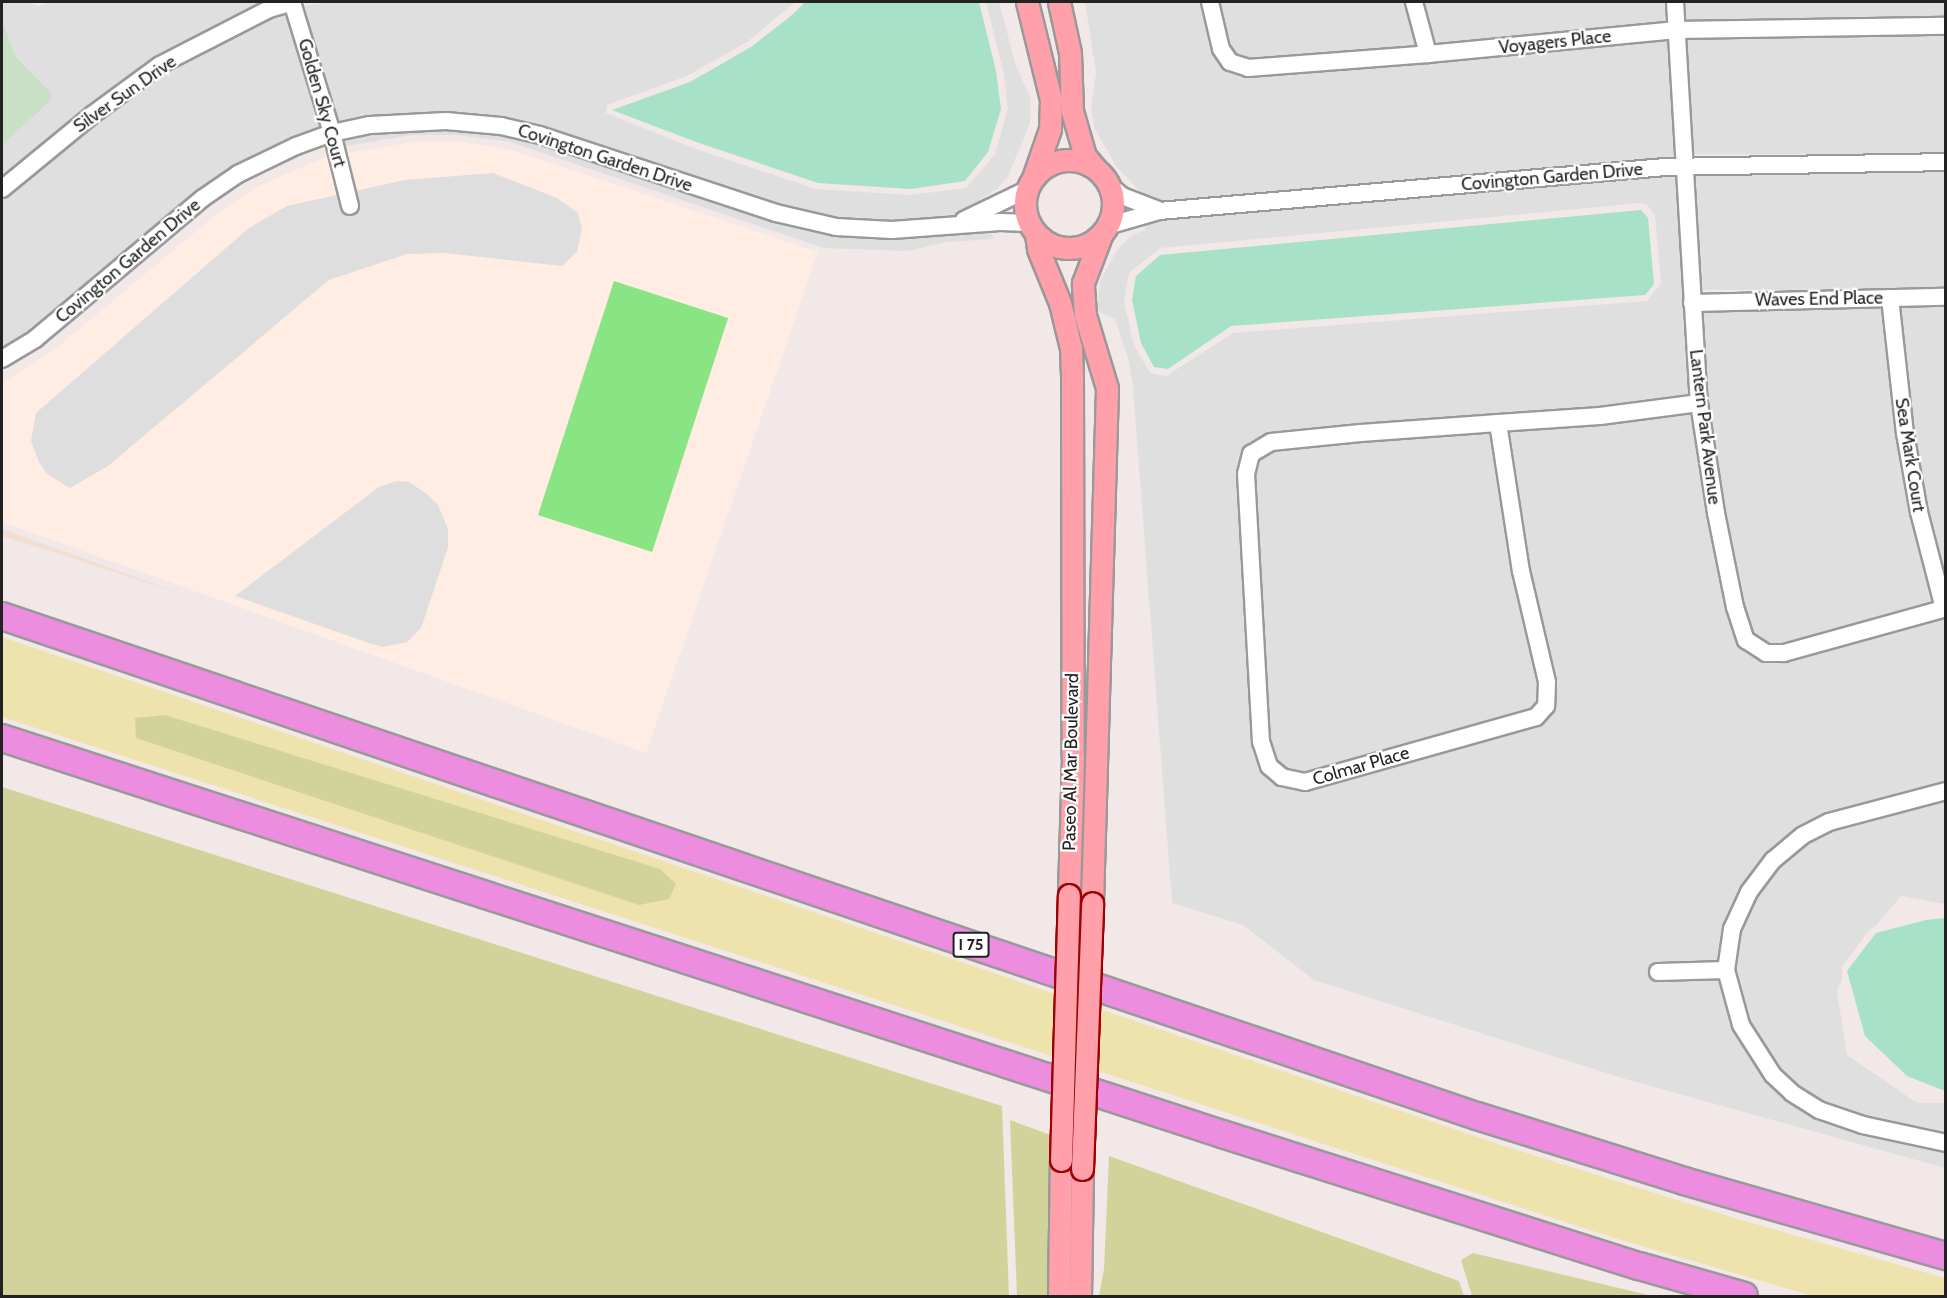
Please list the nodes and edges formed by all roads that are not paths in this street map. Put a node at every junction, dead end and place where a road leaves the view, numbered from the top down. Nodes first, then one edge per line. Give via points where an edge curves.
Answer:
1 (292, 2) edge
2 (1027, 2) edge
3 (1059, 2) edge
4 (1210, 2) edge
5 (1414, 2) edge
6 (1675, 2) edge
7 (1946, 26) edge
8 (1677, 30) junction
9 (1428, 54) junction
10 (333, 133) junction
11 (1946, 162) edge
12 (1684, 167) junction
13 (1095, 168) junction
14 (1031, 184) junction
15 (1109, 185) junction
16 (2, 189) edge
17 (350, 206) dead end
18 (1159, 211) junction
19 (952, 225) junction
20 (1033, 228) junction
21 (1104, 230) junction
22 (1946, 297) edge
23 (1890, 298) junction
24 (1692, 303) junction
25 (2, 360) edge
26 (1699, 403) junction
27 (1498, 423) junction
28 (1945, 609) edge
29 (2, 616) edge
30 (2, 738) edge
31 (1946, 791) edge
32 (1726, 970) junction
33 (1658, 972) dead end
34 (1946, 1143) edge
35 (1946, 1256) edge
36 (1080, 1287) edge
37 (1059, 1296) edge
38 (1744, 1296) edge

1 - 10 street, Golden Sky Court
1 - 16 street, Silver Sun Drive via 269,9 160,65
2 - 14 main road via 1051,100 1050,129
3 - 13 main road via 1070,53 1072,111 1085,156
4 - 9 street, Voyagers Place via 1221,49 1230,62 1248,68
5 - 9 street
6 - 8 street, Lantern Park Avenue
7 - 8 street, Voyagers Place
8 - 9 street, Voyagers Place
8 - 12 street, Lantern Park Avenue
10 - 17 street, Golden Sky Court
10 - 19 street, Covington Garden Drive via 403,121 492,125 540,135 806,221 892,230
10 - 25 street, Covington Garden Drive via 261,162 203,198 34,339
11 - 12 street, Covington Garden Drive
12 - 18 street, Covington Garden Drive
12 - 24 street, Lantern Park Avenue
13 - 14 main road via 1076,160 1062,160 1049,165
13 - 15 main road
14 - 19 street, Covington Garden Drive via 1003,203
14 - 20 main road via 1025,200
15 - 18 street, Covington Garden Drive via 1122,196
15 - 21 main road via 1113,206
18 - 21 street, Covington Garden Drive
19 - 20 street, Covington Garden Drive
20 - 21 main road via 1048,243 1069,248 1090,243
20 - 37 main road, Paseo Al Mar Boulevard, bridge via 1060,303 1071,357 1073,757
21 - 36 main road, Paseo Al Mar Boulevard, bridge via 1083,283 1085,315 1107,388
22 - 23 street, Waves End Place
23 - 24 street, Waves End Place
23 - 28 street, Sea Mark Court via 1918,512
24 - 26 street, Lantern Park Avenue
26 - 27 street, Colmar Place via 1600,416
26 - 28 street, Lantern Park Avenue via 1716,513 1735,607 1746,640 1766,653 1784,653
27 - 27 street, Colmar Place via 1271,442 1251,454 1246,474 1261,742 1269,766 1282,777 1305,782 1536,717 1546,706 1547,682 1521,571
29 - 35 highway, I 75 via 1477,1116 1684,1181
30 - 38 highway via 1222,1134
31 - 32 street via 1829,822 1802,836 1773,860 1749,892 1732,929
32 - 33 street
32 - 34 street via 1741,1025 1773,1075 1792,1093 1819,1110 1852,1121

